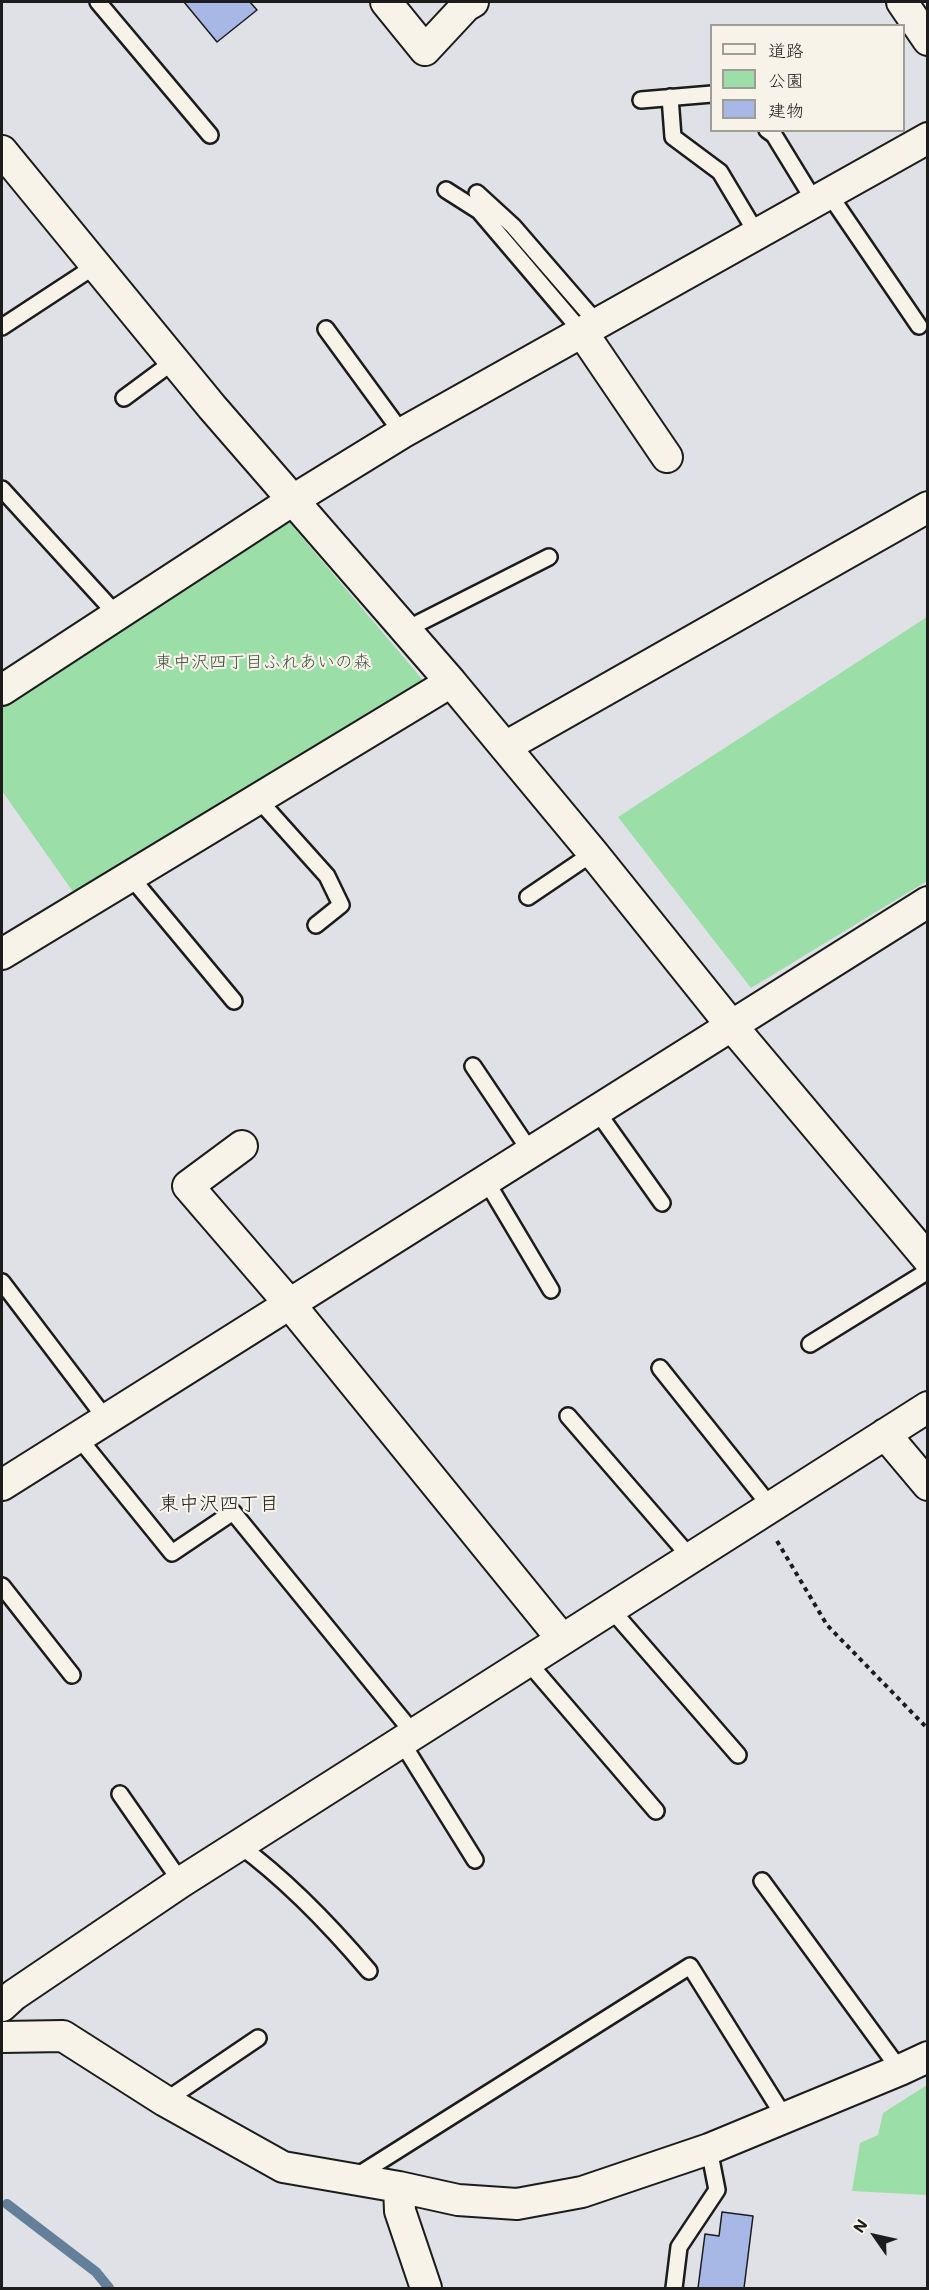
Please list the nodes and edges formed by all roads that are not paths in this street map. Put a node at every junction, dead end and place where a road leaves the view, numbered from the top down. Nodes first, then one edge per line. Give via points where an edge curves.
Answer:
1 (98, 2) edge
2 (386, 2) edge
3 (472, 2) edge
4 (902, 2) edge
5 (927, 40) edge
6 (710, 94) edge
7 (670, 97) junction
8 (641, 100) dead end
9 (770, 132) edge
10 (210, 135) dead end
11 (927, 138) edge
12 (2, 151) edge
13 (446, 190) dead end
14 (477, 193) dead end
15 (822, 198) junction
16 (757, 234) junction
17 (96, 266) junction
18 (919, 326) dead end
19 (2, 327) edge
20 (590, 328) junction
21 (326, 329) dead end
22 (174, 361) junction
23 (124, 398) dead end
24 (402, 433) junction
25 (667, 457) dead end
26 (2, 489) edge
27 (293, 500) junction
28 (927, 507) edge
29 (549, 557) dead end
30 (117, 615) junction
31 (405, 630) junction
32 (451, 682) junction
33 (2, 690) edge
34 (505, 747) junction
35 (258, 799) junction
36 (593, 854) junction
37 (130, 876) junction
38 (528, 897) dead end
39 (927, 902) edge
40 (316, 925) dead end
41 (2, 954) edge
42 (234, 1001) dead end
43 (731, 1025) junction
44 (473, 1066) dead end
45 (596, 1110) junction
46 (242, 1146) dead end
47 (530, 1151) junction
48 (485, 1179) junction
49 (662, 1203) dead end
50 (927, 1259) edge
51 (927, 1271) edge
52 (2, 1281) edge
53 (551, 1290) dead end
54 (288, 1302) junction
55 (810, 1344) dead end
56 (660, 1368) dead end
57 (927, 1407) edge
58 (568, 1416) dead end
59 (106, 1419) junction
60 (885, 1434) junction
61 (78, 1437) junction
62 (3, 1481) edge
63 (927, 1485) edge
64 (762, 1512) junction
65 (690, 1557) junction
66 (2, 1586) edge
67 (610, 1608) junction
68 (562, 1639) junction
69 (527, 1661) junction
70 (72, 1675) dead end
71 (408, 1738) junction
72 (738, 1755) dead end
73 (120, 1794) dead end
74 (656, 1811) dead end
75 (239, 1845) junction
76 (475, 1860) dead end
77 (762, 1881) dead end
78 (181, 1882) junction
79 (369, 1971) dead end
80 (2, 2006) edge
81 (2, 2037) edge
82 (258, 2038) dead end
83 (927, 2057) edge
84 (900, 2070) junction
85 (165, 2101) junction
86 (785, 2118) junction
87 (709, 2149) junction
88 (352, 2179) junction
89 (399, 2187) junction
90 (426, 2289) edge
91 (674, 2289) edge

1 - 10 lane
2 - 3 street via 425,50
4 - 5 street
6 - 7 lane
7 - 8 lane
7 - 16 lane via 674,137 720,172
9 - 15 lane
11 - 15 street
12 - 17 street
13 - 20 lane via 479,211
14 - 20 lane via 513,226
15 - 16 street
15 - 18 lane
16 - 20 street
17 - 19 lane
17 - 22 street
20 - 24 street
20 - 25 street
21 - 24 lane
22 - 23 lane
22 - 27 street
24 - 27 street
26 - 30 lane
27 - 30 street
27 - 31 street
28 - 34 street
29 - 31 lane
30 - 33 street
31 - 32 street
32 - 34 street
32 - 35 street
34 - 36 street
35 - 37 street
35 - 40 lane via 327,876 341,905
36 - 38 lane
36 - 43 street
37 - 41 street
37 - 42 lane
39 - 43 street
43 - 45 street
43 - 50 street
44 - 47 lane
45 - 47 street
45 - 49 lane
46 - 54 street via 188,1186
47 - 48 street
48 - 53 lane
48 - 54 street
51 - 55 lane
52 - 59 lane
54 - 59 street
54 - 68 street
56 - 64 lane
57 - 60 street
58 - 65 lane
59 - 61 street
60 - 63 street
60 - 64 street
61 - 62 street
61 - 71 lane via 172,1553 233,1512
64 - 65 street
65 - 67 street
66 - 70 lane
67 - 68 street
67 - 72 lane
68 - 69 street
69 - 71 street
69 - 74 lane
71 - 75 street
71 - 76 lane
73 - 78 lane
75 - 78 street
75 - 79 lane via 330,1925
77 - 84 lane
78 - 80 street
81 - 85 street via 63,2036
82 - 85 lane
83 - 84 street
84 - 86 street
85 - 88 street via 283,2167
86 - 87 street
86 - 88 lane via 690,1966
87 - 89 street via 582,2193 517,2204 458,2200
87 - 91 lane via 717,2190 679,2247
88 - 89 street
89 - 90 street via 400,2211

